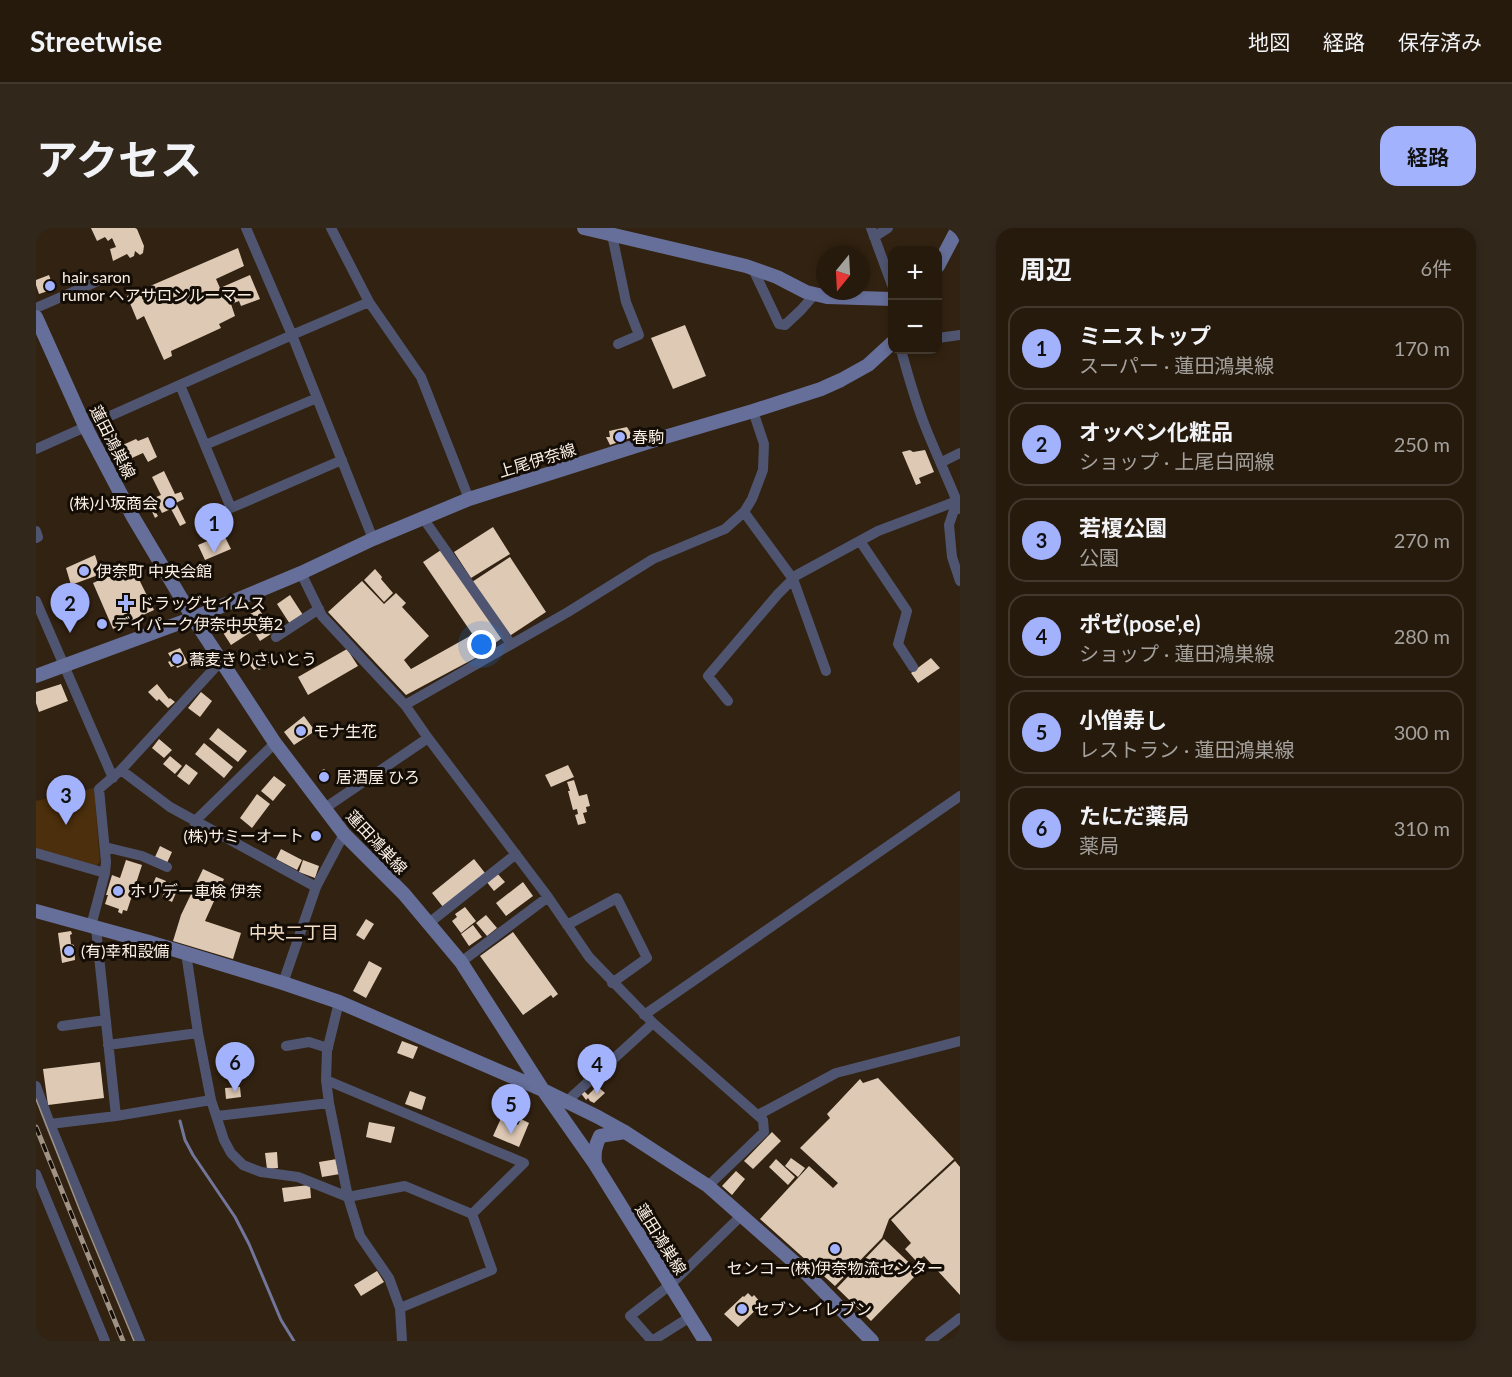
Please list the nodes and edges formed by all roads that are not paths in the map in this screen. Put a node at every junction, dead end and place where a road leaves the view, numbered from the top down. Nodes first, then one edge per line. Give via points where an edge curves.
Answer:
1 (246, 228) edge
2 (331, 228) edge
3 (584, 228) edge
4 (888, 228) edge
5 (958, 228) edge
6 (873, 233) edge
7 (632, 234) edge
8 (612, 235) junction
9 (942, 258) edge
10 (753, 269) junction
11 (888, 274) edge
12 (99, 281) dead end
13 (815, 294) junction
14 (888, 299) edge
15 (369, 302) junction
16 (36, 309) edge
17 (36, 317) edge
18 (292, 335) junction
19 (960, 335) edge
20 (942, 337) edge
21 (618, 344) dead end
22 (888, 347) edge
23 (902, 354) edge
24 (180, 385) junction
25 (317, 398) junction
26 (753, 411) junction
27 (85, 426) junction
28 (205, 445) junction
29 (36, 449) edge
30 (960, 453) edge
31 (342, 460) junction
32 (942, 462) junction
33 (469, 499) junction
34 (958, 505) edge
35 (744, 512) junction
36 (423, 518) junction
37 (36, 531) edge
38 (36, 538) edge
39 (374, 539) junction
40 (860, 541) junction
41 (301, 573) junction
42 (793, 579) junction
43 (960, 581) edge
44 (36, 601) edge
45 (319, 609) junction
46 (193, 618) junction
47 (276, 637) dead end
48 (511, 644) junction
49 (221, 661) junction
50 (64, 666) junction
51 (913, 667) dead end
52 (826, 671) dead end
53 (36, 676) edge
54 (728, 701) dead end
55 (405, 705) junction
56 (428, 738) junction
57 (275, 743) junction
58 (117, 774) junction
59 (960, 796) edge
60 (325, 807) junction
61 (194, 822) junction
62 (344, 834) junction
63 (105, 847) junction
64 (36, 853) edge
65 (516, 854) junction
66 (167, 867) dead end
67 (105, 873) junction
68 (316, 886) junction
69 (548, 897) junction
70 (36, 911) edge
71 (429, 923) junction
72 (567, 925) junction
73 (94, 927) junction
74 (186, 953) junction
75 (461, 962) junction
76 (283, 983) junction
77 (612, 983) junction
78 (339, 1002) junction
79 (648, 1019) junction
80 (106, 1020) junction
81 (62, 1026) dead end
82 (198, 1033) junction
83 (960, 1041) edge
84 (108, 1045) junction
85 (286, 1046) dead end
86 (328, 1048) junction
87 (326, 1080) junction
88 (36, 1086) edge
89 (543, 1090) junction
90 (212, 1100) junction
91 (566, 1102) junction
92 (329, 1104) junction
93 (758, 1115) junction
94 (116, 1116) junction
95 (217, 1116) junction
96 (50, 1124) junction
97 (625, 1132) junction
98 (595, 1164) junction
99 (36, 1174) edge
100 (708, 1186) junction
101 (348, 1197) junction
102 (472, 1214) junction
103 (742, 1215) junction
104 (670, 1285) junction
105 (400, 1308) junction
106 (690, 1317) junction
107 (960, 1318) edge
108 (105, 1341) edge
109 (140, 1341) edge
110 (402, 1341) edge
111 (652, 1341) edge
112 (705, 1341) edge
113 (872, 1341) edge
114 (930, 1341) edge

1 - 18 street
2 - 15 street
3 - 8 street
4 - 6 street
5 - 9 street
6 - 11 street
7 - 8 street
7 - 10 street
8 - 21 street via 626,302 639,335
10 - 13 street
10 - 13 street via 779,324 784,325
12 - 16 street
13 - 14 street
15 - 18 street
15 - 33 street via 421,377
17 - 27 street, 蓮田鴻巣線
18 - 24 street
18 - 25 street
19 - 20 street
22 - 26 street, 上尾伊奈線 via 868,365 842,380
23 - 32 street via 914,395
24 - 27 street
24 - 28 street
25 - 28 street
25 - 31 street
26 - 33 street, 上尾伊奈線
26 - 35 street via 764,444 763,470
27 - 29 street
27 - 46 street, 蓮田鴻巣線
28 - 31 street via 231,508
30 - 32 street
31 - 39 street
32 - 34 street
33 - 36 street, 上尾伊奈線
34 - 40 street via 878,531
34 - 43 street via 949,525 952,557
35 - 42 street
35 - 48 street via 725,529 653,559
36 - 39 street, 上尾伊奈線
36 - 48 street
37 - 38 street
39 - 41 street, 上尾伊奈線
40 - 42 street
40 - 51 street via 907,611 898,644
41 - 45 street
41 - 46 street, 上尾伊奈線
42 - 52 street
42 - 54 street via 708,676
44 - 50 street
45 - 47 street
45 - 55 street
46 - 49 street, 蓮田鴻巣線
46 - 50 street, 上尾伊奈線
48 - 55 street
49 - 57 street, 蓮田鴻巣線
49 - 58 street
50 - 53 street, 上尾伊奈線
50 - 58 street
55 - 56 street
56 - 60 street
56 - 65 street
57 - 60 street, 蓮田鴻巣線
57 - 61 street
58 - 61 street
58 - 63 street via 99,789
59 - 79 street
60 - 62 street, 蓮田鴻巣線
61 - 68 street
62 - 68 street
62 - 71 street, 蓮田鴻巣線
63 - 66 street
63 - 67 street
64 - 67 street
65 - 69 street
65 - 71 street
67 - 73 street
68 - 76 street
69 - 72 street
69 - 75 street
70 - 73 street
71 - 75 street, 蓮田鴻巣線
72 - 77 street
72 - 77 street via 617,898 647,958
73 - 74 street
73 - 80 street
74 - 76 street
74 - 82 street
75 - 89 street, 蓮田鴻巣線
76 - 78 street
77 - 79 street
78 - 86 street
78 - 89 street
79 - 91 street
79 - 93 street
80 - 81 street
80 - 84 street
82 - 84 street
82 - 90 street
83 - 93 street via 836,1073
84 - 94 street
85 - 86 street via 309,1042
86 - 87 street
87 - 92 street
87 - 102 street via 524,1163
88 - 96 street
89 - 91 street
89 - 98 street, 蓮田鴻巣線
90 - 94 street
90 - 95 street
91 - 97 street
92 - 95 street
92 - 101 street
93 - 100 street via 763,1120 764,1132
94 - 96 street
95 - 101 street via 224,1140 243,1166 298,1177
96 - 109 street
97 - 98 street via 600,1136
97 - 100 street
98 - 104 street, 蓮田鴻巣線
99 - 108 street
100 - 103 street
101 - 102 street via 405,1185
101 - 105 street via 360,1236 389,1278
102 - 105 street via 492,1270
103 - 104 street
103 - 113 street
104 - 106 street, 蓮田鴻巣線
104 - 111 street via 630,1316
105 - 110 street
106 - 111 street
106 - 112 street, 蓮田鴻巣線
107 - 114 street

